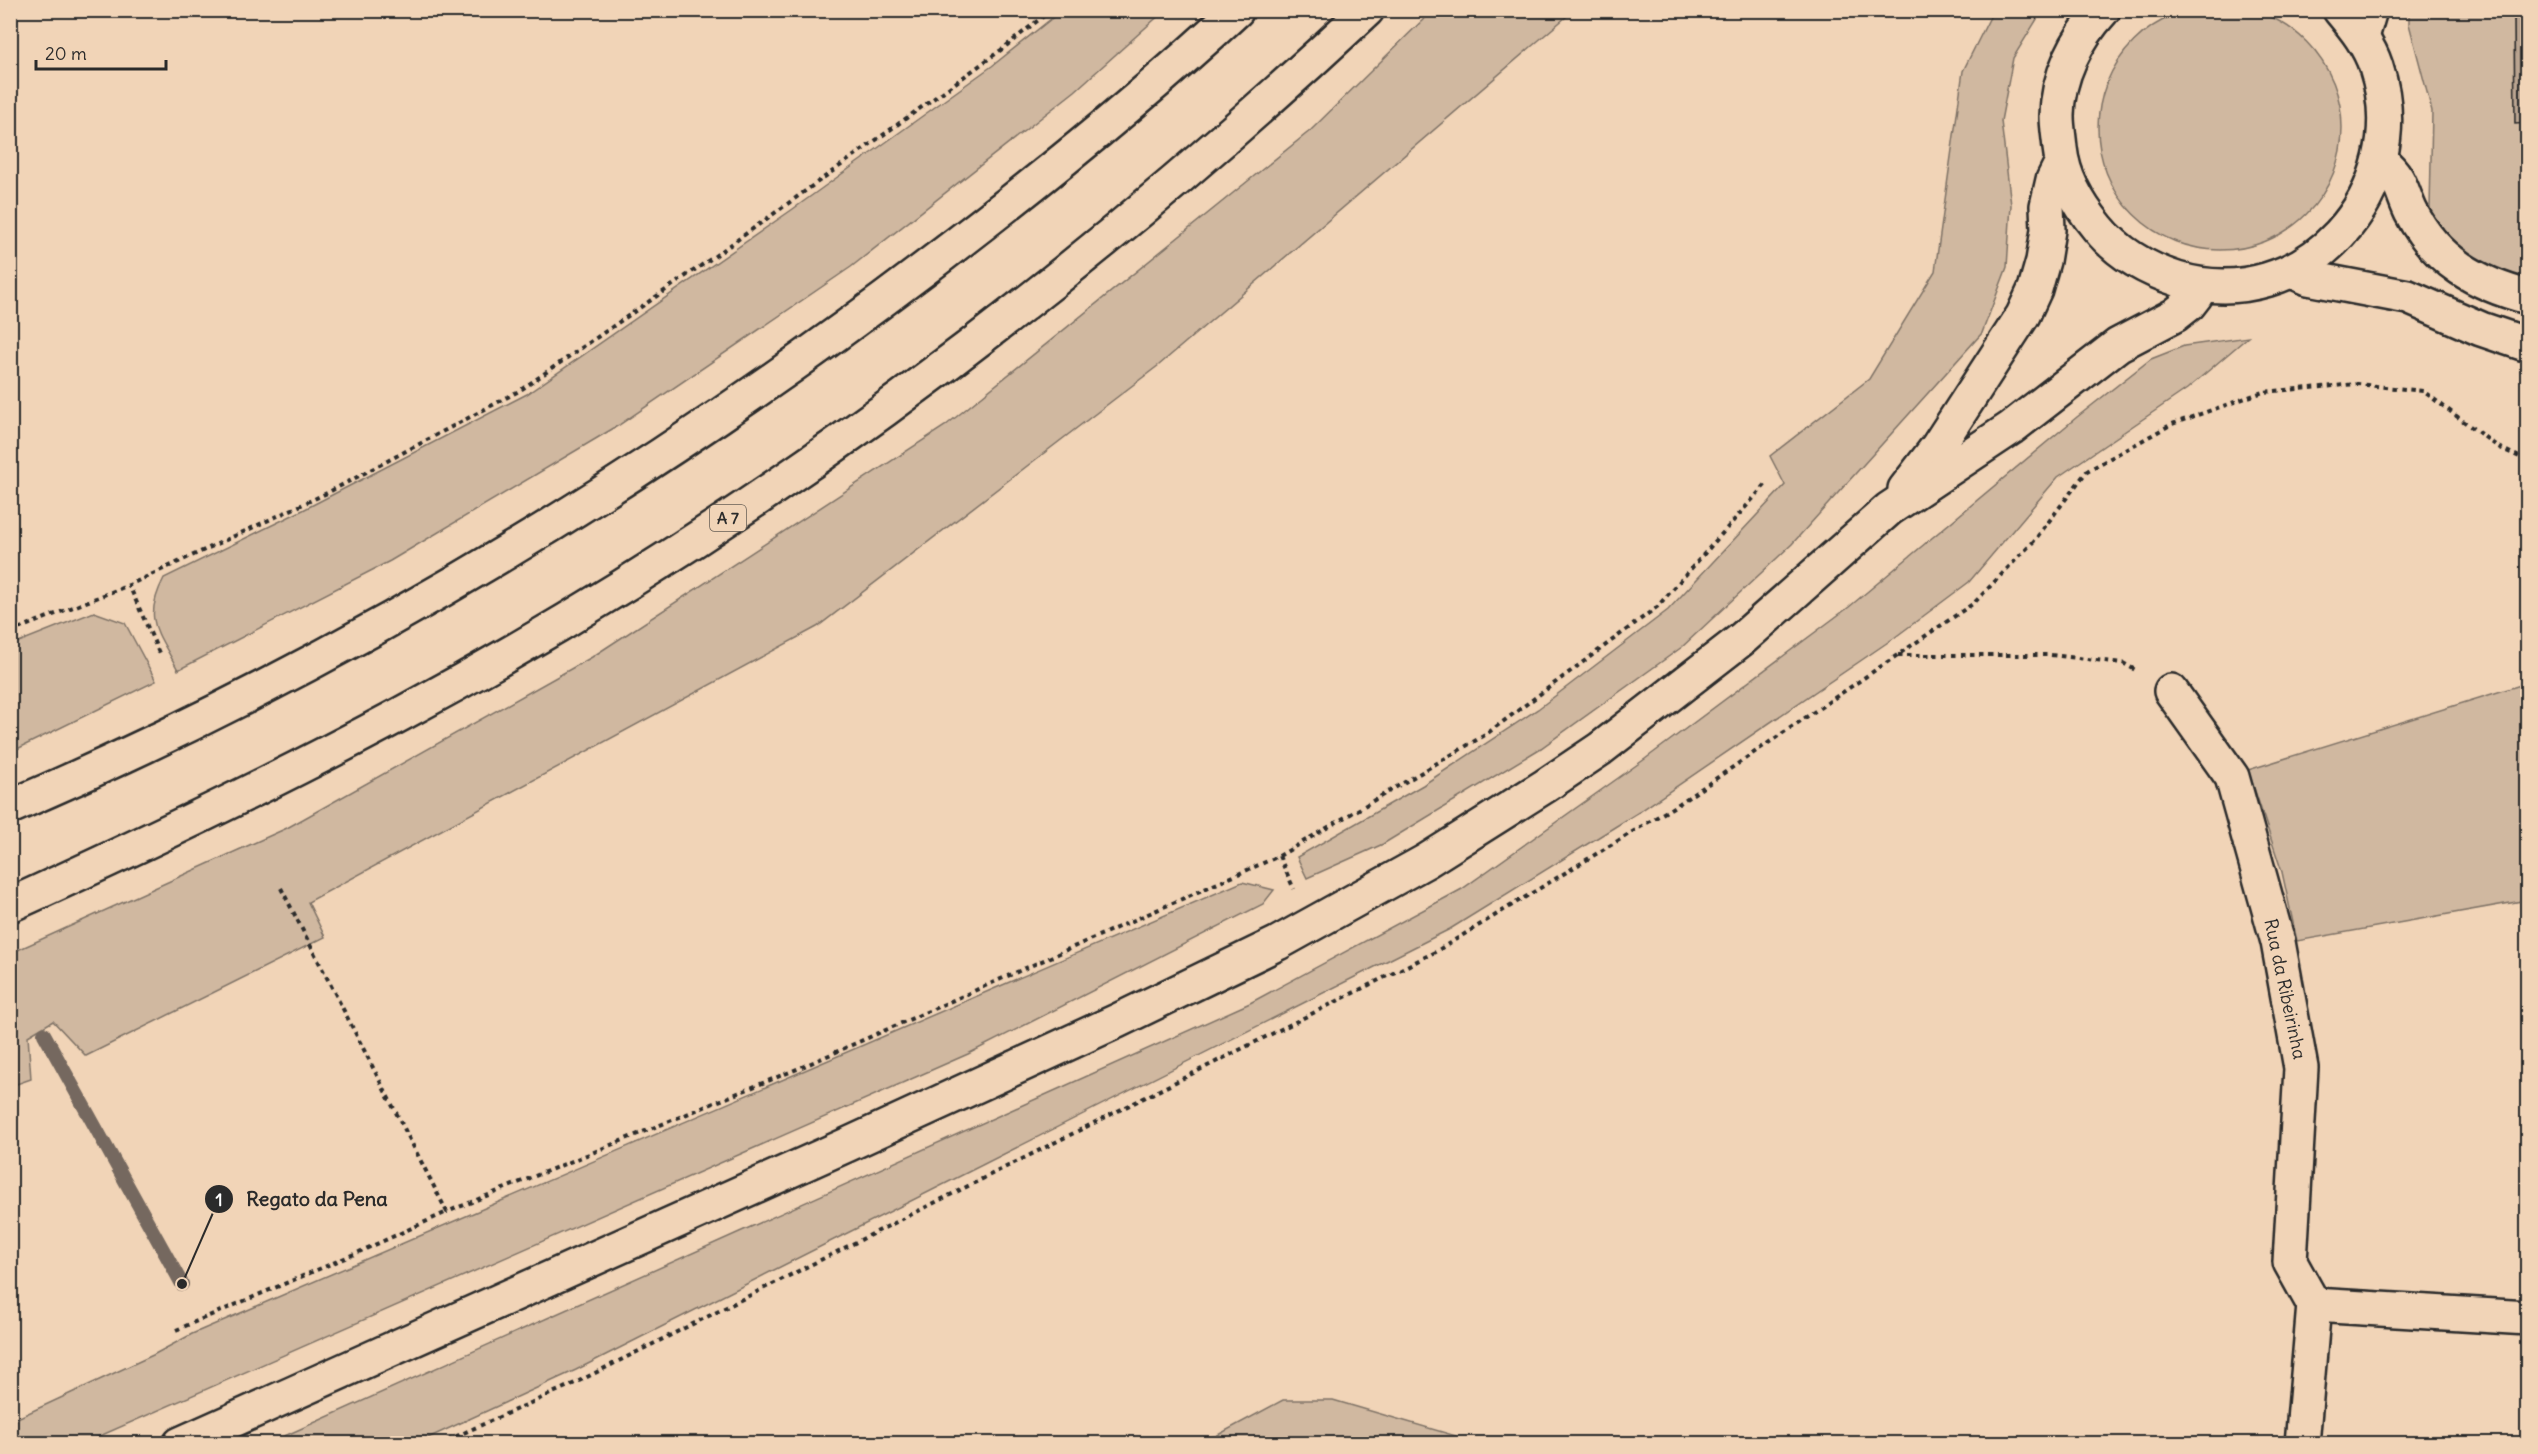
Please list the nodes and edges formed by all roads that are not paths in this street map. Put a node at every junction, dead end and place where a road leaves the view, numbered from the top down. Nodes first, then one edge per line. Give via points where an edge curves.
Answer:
1 (1237, 10) edge
2 (1366, 10) edge
3 (2103, 10) edge
4 (2340, 10) edge
5 (2366, 24) edge
6 (2381, 161) junction
7 (2062, 162) junction
8 (2292, 271) junction
9 (2198, 285) junction
10 (2528, 297) edge
11 (2528, 345) edge
12 (1889, 509) junction
13 (2171, 691) road end
14 (10, 807) edge
15 (10, 905) edge
16 (2314, 1305) junction
17 (2528, 1318) edge
18 (180, 1443) edge
19 (2302, 1443) edge

1 - 14 main road via 1074,153 972,233 843,331 619,484 463,579 273,682
2 - 15 main road, A 7 via 1223,142 1010,318 723,521 404,713 214,811
3 - 7 main road via 2087,27 2066,69 2057,115
4 - 5 main road
5 - 6 main road via 2384,97 2386,130
6 - 8 main road via 2356,215 2333,243
6 - 10 main road via 2398,179 2411,212 2447,259 2472,278
7 - 9 main road via 2080,207 2111,244 2152,271
7 - 12 main road via 2047,206 2043,261 2023,315 1938,446
8 - 9 main road via 2247,285
8 - 11 main road via 2308,278 2408,297
9 - 12 main road via 2196,295 2175,315 2118,345 2011,428
12 - 18 main road via 1742,639 1600,748 1426,861 1310,926 1189,987 881,1130
13 - 16 main road, Rua da Ribeirinha via 2232,777 2278,942 2301,1068 2290,1262
16 - 17 main road
16 - 19 main road

